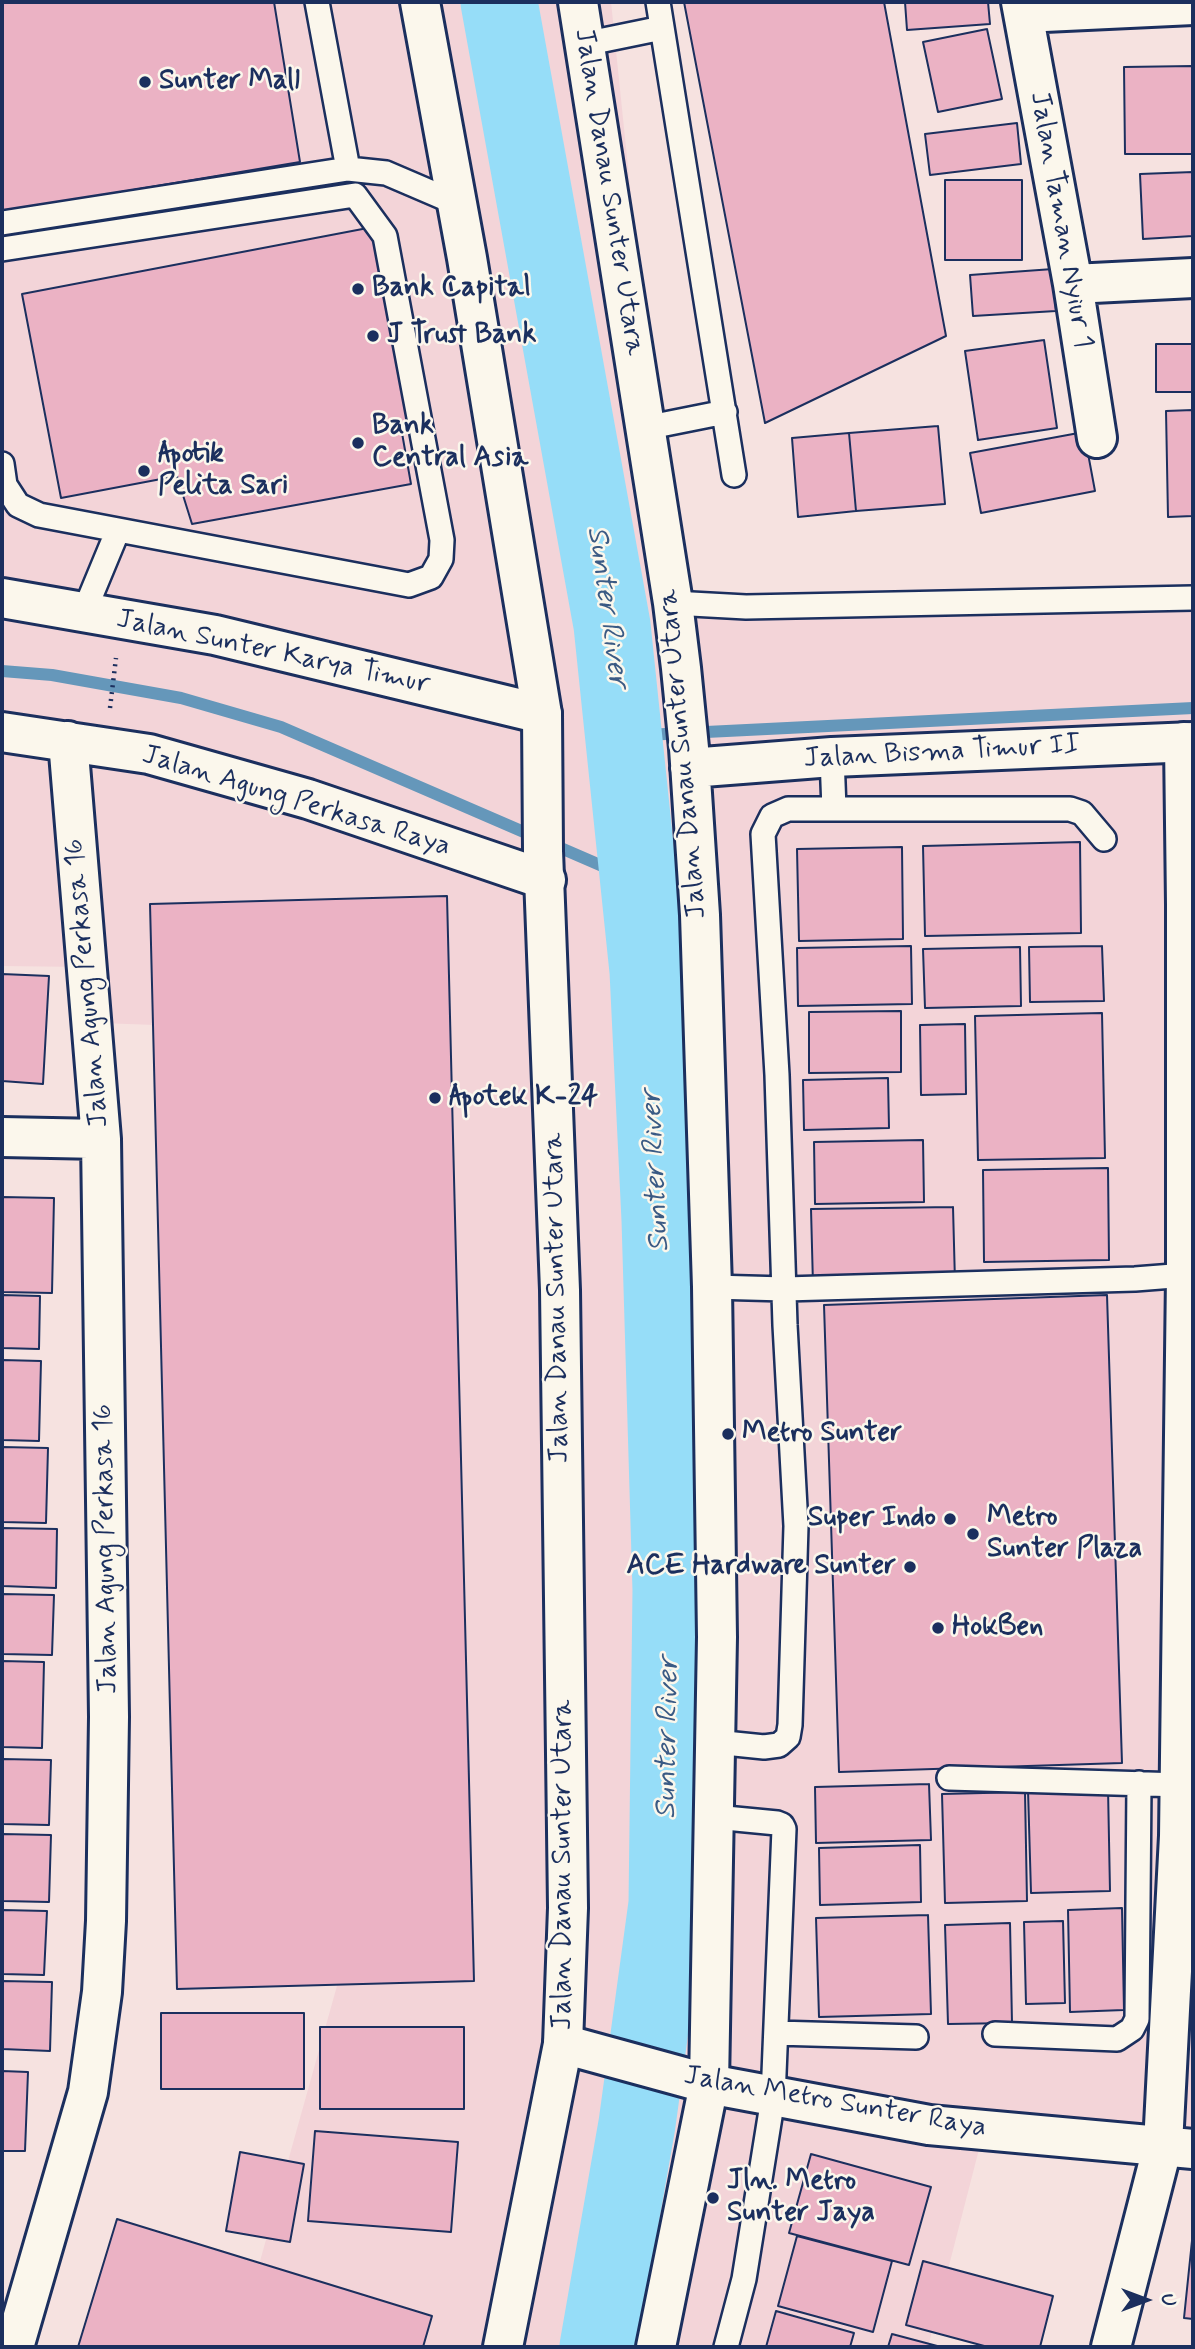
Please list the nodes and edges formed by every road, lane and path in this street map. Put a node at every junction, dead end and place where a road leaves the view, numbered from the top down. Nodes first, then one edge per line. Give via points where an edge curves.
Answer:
1 (317, 2) edge
2 (421, 2) edge
3 (578, 2) edge
4 (658, 2) edge
5 (1193, 5) edge
6 (1022, 7) edge
7 (662, 28) junction
8 (584, 44) junction
9 (348, 169) junction
10 (457, 203) junction
11 (2, 223) edge
12 (2, 249) edge
13 (1193, 278) edge
14 (1073, 284) junction
15 (724, 412) junction
16 (645, 428) junction
17 (1097, 438) dead end
18 (2, 464) edge
19 (734, 475) dead end
20 (118, 530) junction
21 (2, 598) edge
22 (1193, 598) edge
23 (673, 603) junction
24 (84, 612) junction
25 (117, 652) dead end
26 (109, 715) dead end
27 (542, 724) junction
28 (2, 732) edge
29 (68, 741) junction
30 (1188, 742) edge
31 (832, 757) junction
32 (690, 758) junction
33 (834, 809) junction
34 (1104, 839) dead end
35 (545, 865) junction
36 (2, 1137) edge
37 (101, 1139) junction
38 (1190, 1178) edge
39 (1186, 1275) junction
40 (712, 1287) junction
41 (785, 1289) junction
42 (715, 1742) junction
43 (949, 1778) dead end
44 (1139, 1783) junction
45 (1181, 1785) junction
46 (715, 1817) junction
47 (1186, 1837) edge
48 (776, 2033) junction
49 (995, 2034) dead end
50 (916, 2037) dead end
51 (581, 2049) junction
52 (694, 2081) junction
53 (773, 2098) junction
54 (1178, 2147) edge
55 (14, 2347) edge
56 (503, 2347) edge
57 (656, 2347) edge
58 (726, 2347) edge
59 (1111, 2347) edge

1 - 9 lane
2 - 10 street, Jalan Danau Sunter Utara
3 - 8 street, Jalan Danau Sunter Utara
4 - 7 lane
5 - 6 street
6 - 14 street, Jalan Taman Nyiur 1
7 - 8 lane
7 - 15 lane
8 - 16 street, Jalan Danau Sunter Utara
9 - 10 lane via 386,173
9 - 11 lane
10 - 27 street, Jalan Danau Sunter Utara
12 - 20 lane via 355,195 385,236 442,540 441,559 431,577 409,585
13 - 14 street
14 - 17 street, Jalan Taman Nyiur 1
15 - 16 lane
15 - 19 lane
16 - 23 street, Jalan Danau Sunter Utara
18 - 20 lane via 5,485 18,505 40,515
20 - 24 lane
21 - 24 street, Jalan Sunter Karya Timur
22 - 23 lane via 746,607
23 - 32 street, Jalan Danau Sunter Utara
24 - 27 street, Jalan Sunter Karya Timur via 215,635
25 - 26 path
27 - 35 street, Jalan Danau Sunter Utara
28 - 29 street, Jalan Agung Perkasa Raya
29 - 35 street, Jalan Agung Perkasa Raya via 149,754
29 - 37 street, Jalan Agung Perkasa 16
30 - 31 street, Jalan Bisma Timur II
30 - 38 street
31 - 32 street, Jalan Bisma Timur II
31 - 33 lane
32 - 40 street, Jalan Danau Sunter Utara
33 - 34 lane via 1070,809 1082,813
33 - 41 lane via 788,809 772,816 763,834
35 - 51 street, Jalan Danau Sunter Utara via 560,1290 568,1908
36 - 37 street
37 - 55 street, Jalan Agung Perkasa 16 via 109,1717 102,1992 88,2092
38 - 39 street
39 - 41 lane
39 - 45 street
40 - 41 lane
40 - 42 street, Jalan Danau Sunter Utara
41 - 42 lane via 796,1527 790,1726 788,1737 779,1745
42 - 46 street, Jalan Danau Sunter Utara
43 - 44 lane
44 - 45 lane
44 - 49 lane via 1136,2020 1132,2029 1116,2039
45 - 47 street
46 - 48 lane via 777,1822 784,1829
46 - 52 street, Jalan Danau Sunter Utara
47 - 54 street
48 - 50 lane
48 - 53 lane
51 - 52 street, Jalan Metro Sunter Raya
51 - 56 street, Jalan Danau Sunter Utara
52 - 53 street, Jalan Metro Sunter Raya
52 - 57 street, Jalan Danau Sunter Utara
53 - 54 street, Jalan Metro Sunter Raya via 929,2125
53 - 58 lane via 744,2279
54 - 59 street

